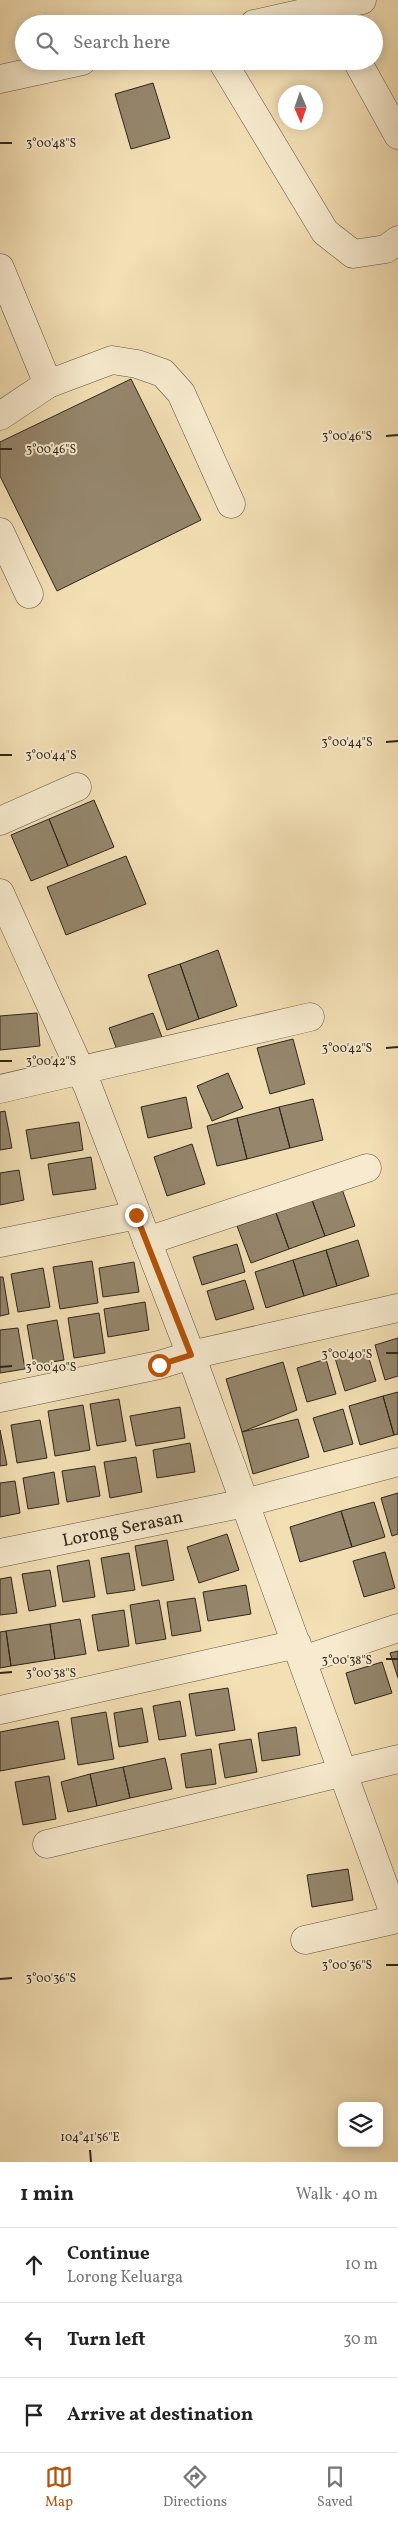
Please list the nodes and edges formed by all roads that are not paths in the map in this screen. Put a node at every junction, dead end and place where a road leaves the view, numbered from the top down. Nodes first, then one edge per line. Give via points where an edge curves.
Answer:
1 (362, 0) edge
2 (333, 15) edge
3 (41, 70) edge
4 (227, 70) edge
5 (362, 70) edge
6 (0, 79) edge
7 (398, 135) edge
8 (398, 240) edge
9 (0, 268) edge
10 (48, 384) junction
11 (0, 416) edge
12 (231, 504) dead end
13 (0, 532) edge
14 (28, 594) dead end
15 (77, 787) dead end
16 (0, 821) edge
17 (0, 893) edge
18 (310, 1018) dead end
19 (82, 1072) junction
20 (0, 1089) edge
21 (367, 1168) dead end
22 (136, 1215) junction
23 (147, 1241) junction
24 (0, 1243) edge
25 (398, 1308) edge
26 (191, 1355) junction
27 (0, 1398) edge
28 (398, 1462) edge
29 (245, 1503) junction
30 (0, 1553) edge
31 (398, 1628) edge
32 (300, 1652) junction
33 (0, 1710) edge
34 (398, 1759) edge
35 (342, 1771) junction
36 (47, 1844) dead end
37 (397, 1919) edge
38 (305, 1940) dead end

1 - 2 street
3 - 6 street
4 - 8 street via 325,232 353,254 386,249
5 - 7 street
9 - 10 street
10 - 11 street
10 - 12 street via 112,360 162,373 182,393
13 - 14 street
15 - 16 street
17 - 19 street
18 - 19 street
19 - 20 street
19 - 22 street
21 - 23 street
22 - 23 street
22 - 24 street
23 - 26 street
25 - 26 street
26 - 27 street via 159,1365
26 - 29 street
28 - 29 street, Lorong Serasan
29 - 30 street, Lorong Serasan
29 - 32 street
31 - 32 street
32 - 33 street
32 - 35 street
34 - 35 street
35 - 36 street
35 - 37 street
37 - 38 street

